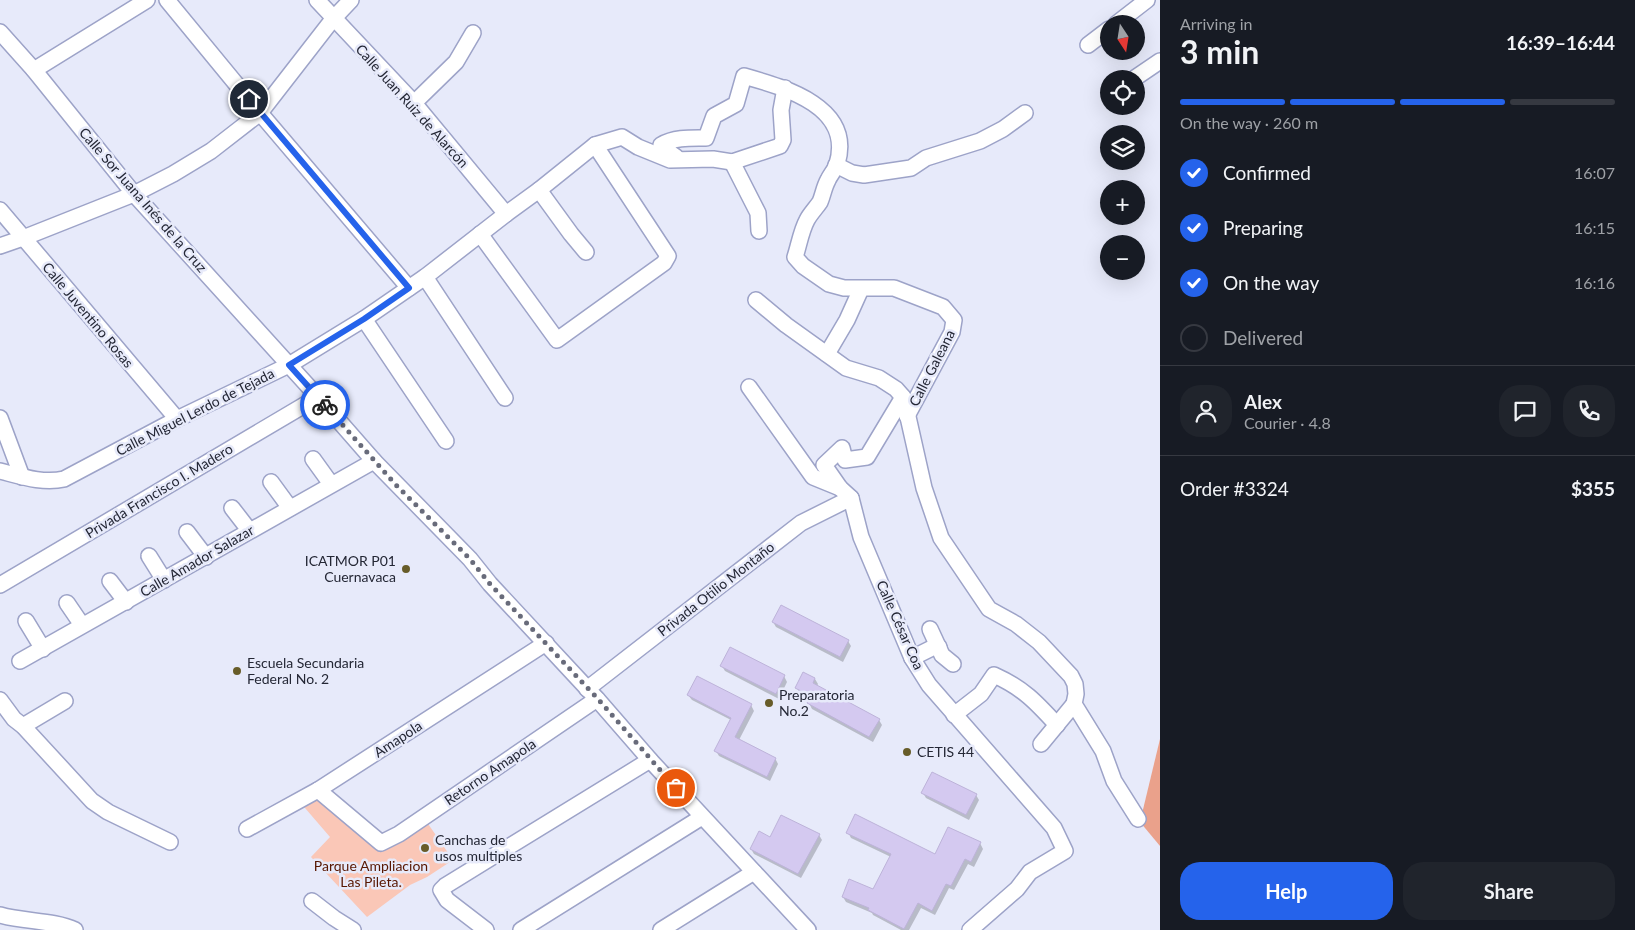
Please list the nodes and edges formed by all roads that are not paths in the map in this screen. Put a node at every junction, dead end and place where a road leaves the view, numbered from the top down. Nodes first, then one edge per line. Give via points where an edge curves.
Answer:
1 (147, 0) edge
2 (167, 0) edge
3 (317, 0) edge
4 (351, 0) edge
5 (1147, 0) edge
6 (1128, 15) edge
7 (333, 18) junction
8 (0, 32) edge
9 (473, 33) dead end
10 (1100, 36) edge
11 (1088, 45) dead end
12 (1160, 61) edge
13 (34, 70) junction
14 (1145, 72) edge
15 (785, 88) junction
16 (414, 103) junction
17 (260, 113) junction
18 (1025, 113) dead end
19 (595, 145) junction
20 (680, 160) junction
21 (732, 162) junction
22 (836, 165) junction
23 (539, 190) junction
24 (134, 194) junction
25 (0, 210) edge
26 (506, 214) junction
27 (759, 231) dead end
28 (480, 234) junction
29 (23, 238) junction
30 (0, 246) edge
31 (586, 252) dead end
32 (425, 277) junction
33 (409, 288) junction
34 (861, 289) junction
35 (756, 300) dead end
36 (364, 319) junction
37 (827, 354) junction
38 (289, 365) junction
39 (749, 387) dead end
40 (318, 397) junction
41 (903, 397) junction
42 (505, 398) dead end
43 (907, 416) junction
44 (176, 419) junction
45 (2, 428) edge
46 (446, 441) dead end
47 (313, 459) dead end
48 (374, 461) junction
49 (0, 471) edge
50 (22, 477) junction
51 (271, 482) dead end
52 (331, 484) junction
53 (845, 493) junction
54 (232, 508) dead end
55 (290, 508) junction
56 (249, 530) junction
57 (187, 532) dead end
58 (149, 556) dead end
59 (206, 557) junction
60 (164, 580) junction
61 (110, 581) dead end
62 (0, 585) edge
63 (126, 602) junction
64 (67, 603) dead end
65 (26, 621) dead end
66 (82, 625) junction
67 (930, 629) dead end
68 (546, 643) junction
69 (939, 647) junction
70 (42, 649) junction
71 (912, 658) junction
72 (20, 661) dead end
73 (953, 664) dead end
74 (592, 694) junction
75 (0, 700) edge
76 (65, 701) dead end
77 (1074, 704) junction
78 (954, 715) junction
79 (1057, 725) junction
80 (23, 726) junction
81 (1041, 744) dead end
82 (650, 760) junction
83 (318, 790) junction
84 (702, 817) junction
85 (1138, 819) dead end
86 (247, 829) dead end
87 (170, 842) dead end
88 (754, 872) junction
89 (312, 901) dead end
90 (0, 915) edge
91 (76, 930) edge
92 (353, 930) edge
93 (486, 930) edge
94 (521, 930) edge
95 (661, 930) edge
96 (808, 930) edge
97 (970, 930) edge

1 - 13 street
2 - 17 street
3 - 7 street, Calle Juan Ruiz de Alarcón
4 - 7 street
5 - 6 street
7 - 16 street, Calle Juan Ruiz de Alarcón
7 - 17 street
8 - 13 street, Calle Sor Juana Inés de la Cruz
9 - 16 street via 456,62
10 - 11 street
12 - 14 street
13 - 24 street, Calle Sor Juana Inés de la Cruz
15 - 20 street via 744,76 736,104 714,116 706,138 679,139 661,145
15 - 21 street via 780,146
15 - 22 street via 808,100 837,128 841,144
16 - 26 street, Calle Juan Ruiz de Alarcón
17 - 24 street via 211,151
17 - 33 street
18 - 22 street via 980,141 926,158 911,168 864,174 852,173
19 - 20 street via 622,136 638,147 670,160
19 - 23 street, Calle Miguel Lerdo de Tejada
19 - 28 street via 668,256 664,263 557,340
20 - 21 street
21 - 27 street via 758,214
22 - 34 street via 820,202 806,220 795,257 829,284
23 - 26 street, Calle Miguel Lerdo de Tejada
23 - 31 street
24 - 29 street
24 - 38 street, Calle Sor Juana Inés de la Cruz
25 - 29 street, Calle Juventino Rosas
26 - 28 street, Calle Miguel Lerdo de Tejada
28 - 32 street, Calle Miguel Lerdo de Tejada
29 - 30 street
29 - 44 street, Calle Juventino Rosas
32 - 33 street, Calle Miguel Lerdo de Tejada
32 - 42 street
33 - 36 street, Calle Miguel Lerdo de Tejada
34 - 37 street
34 - 43 street, Calle Galeana via 894,288 944,307 954,320 952,332
35 - 37 street
36 - 38 street, Calle Miguel Lerdo de Tejada
36 - 46 street
37 - 41 street via 846,368 879,378
38 - 40 street, Calle Sor Juana Inés de la Cruz
38 - 44 street, Calle Miguel Lerdo de Tejada
39 - 53 street via 813,477
40 - 48 street, Calle Sor Juana Inés de la Cruz
40 - 62 street, Privada Francisco I. Madero
41 - 43 street
41 - 53 street, Calle César Coa via 868,457 845,460 842,448 824,465
43 - 77 street via 924,488 941,538 989,609 1039,642 1071,676 1075,684
44 - 50 street, Calle Miguel Lerdo de Tejada via 64,480
45 - 50 street
47 - 52 street
48 - 52 street, Calle Amador Salazar
48 - 68 street, Calle Sor Juana Inés de la Cruz
49 - 50 street, Calle Miguel Lerdo de Tejada
51 - 55 street
52 - 55 street, Calle Amador Salazar
53 - 71 street, Calle César Coa
53 - 74 street, Privada Otilio Montaño via 801,523
54 - 56 street
55 - 56 street, Calle Amador Salazar
56 - 59 street, Calle Amador Salazar
57 - 59 street
58 - 60 street
59 - 60 street, Calle Amador Salazar
60 - 63 street, Calle Amador Salazar
61 - 63 street
63 - 66 street, Calle Amador Salazar
64 - 66 street
65 - 70 street
66 - 70 street, Calle Amador Salazar
67 - 69 street
68 - 74 street, Calle Sor Juana Inés de la Cruz
68 - 83 street, Amapola
69 - 71 street
69 - 73 street via 942,655
70 - 72 street, Calle Amador Salazar
71 - 78 street, Calle César Coa via 929,686
74 - 82 street, Calle Sor Juana Inés de la Cruz
74 - 83 street, Retorno Amapola via 399,834 381,843
75 - 80 street
76 - 80 street
77 - 79 street
77 - 85 street
78 - 79 street via 981,694 994,675 1029,695
78 - 97 street, Calle César Coa via 1054,828 1065,851 1030,872 1017,889
79 - 81 street
80 - 87 street via 92,801
82 - 84 street, Calle Sor Juana Inés de la Cruz
82 - 93 street via 441,890 447,900
83 - 86 street, Amapola
84 - 88 street, Calle Sor Juana Inés de la Cruz
84 - 94 street
88 - 95 street
88 - 96 street, Calle Sor Juana Inés de la Cruz
89 - 92 street
90 - 91 street

